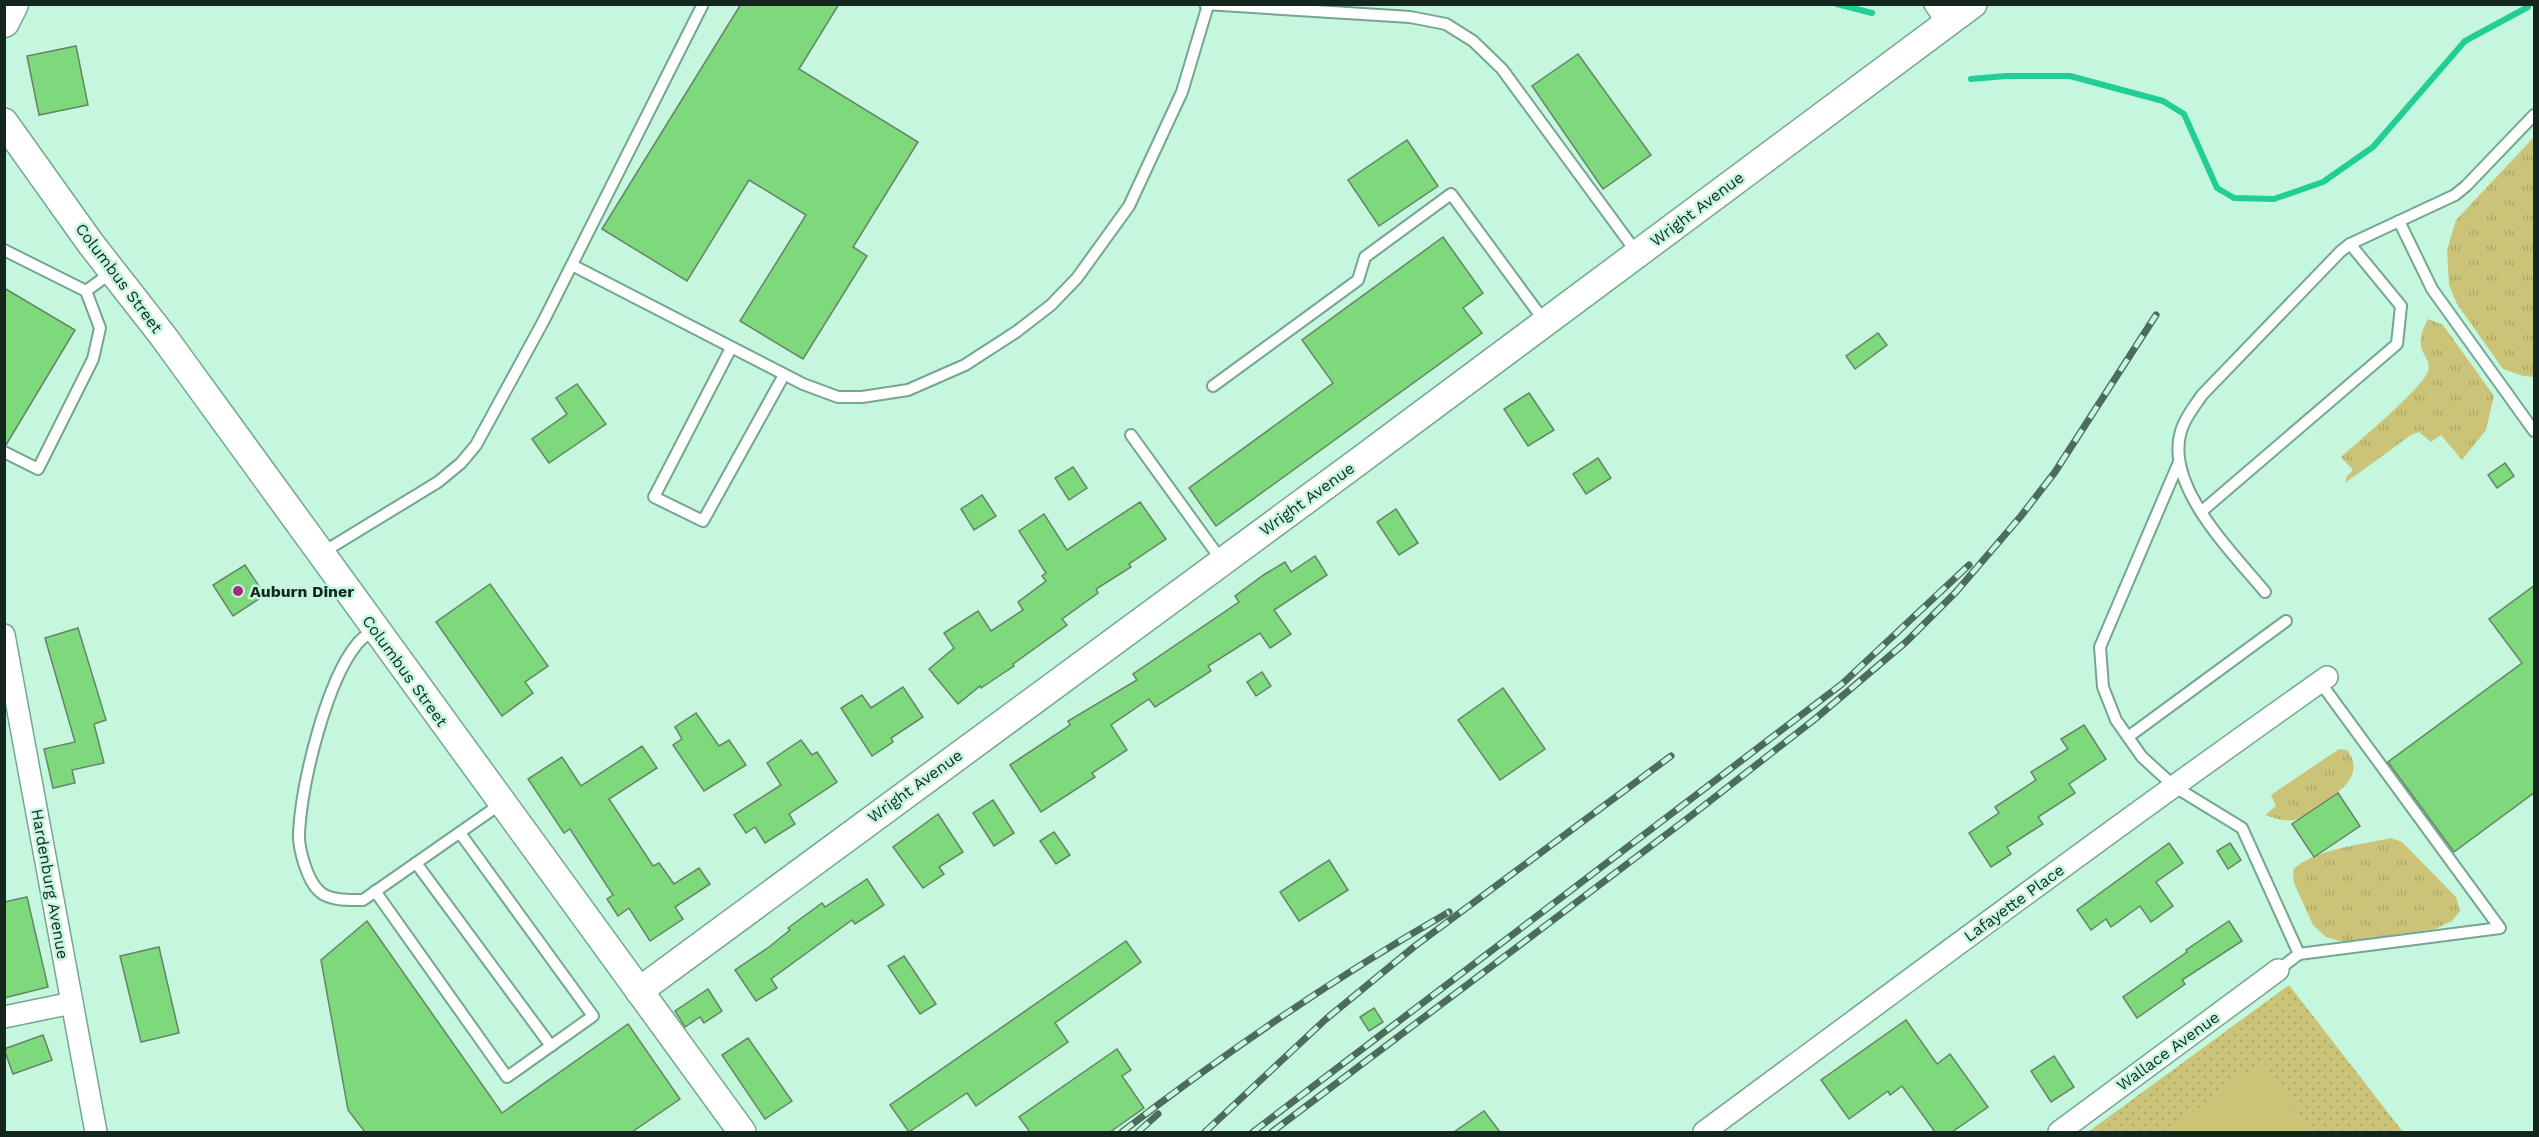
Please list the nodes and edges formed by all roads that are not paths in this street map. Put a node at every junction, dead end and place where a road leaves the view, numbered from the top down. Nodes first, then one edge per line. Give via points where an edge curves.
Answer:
1 (13, 4) edge
2 (703, 4) edge
3 (1973, 4) edge
4 (1206, 5) edge
5 (1942, 14) edge
6 (4, 22) edge
7 (2535, 115) edge
8 (4, 122) edge
9 (2399, 221) junction
10 (2349, 244) junction
11 (4, 250) edge
12 (1637, 253) junction
13 (572, 265) junction
14 (112, 272) junction
15 (86, 291) junction
16 (1545, 322) junction
17 (731, 348) junction
18 (784, 375) junction
19 (1213, 386) dead end
20 (2535, 431) edge
21 (1131, 435) dead end
22 (4, 452) edge
23 (2179, 462) junction
24 (2202, 512) junction
25 (320, 554) junction
26 (1223, 561) junction
27 (2265, 592) dead end
28 (2286, 621) dead end
29 (374, 629) junction
30 (4, 634) edge
31 (2324, 680) joint
32 (2128, 737) junction
33 (2175, 787) junction
34 (502, 803) junction
35 (460, 832) junction
36 (416, 863) junction
37 (375, 891) junction
38 (2300, 954) junction
39 (2278, 970) joint
40 (639, 991) junction
41 (72, 1003) junction
42 (4, 1017) edge
43 (551, 1046) junction
44 (96, 1132) edge
45 (742, 1132) edge
46 (1704, 1132) edge
47 (2059, 1132) edge

1 - 6 main road
2 - 13 lane
3 - 5 street, Wright Avenue
4 - 12 lane via 1410,17 1446,24 1473,41 1502,69
4 - 18 lane via 1182,92 1129,206 1077,278 1051,305 966,365 908,390 838,397
5 - 12 street, Wright Avenue
7 - 9 lane via 2455,195
8 - 14 street, Columbus Street
9 - 10 lane
9 - 20 lane via 2432,290
10 - 23 lane via 2202,395 2181,431
10 - 24 lane via 2401,306 2397,344
11 - 15 lane
12 - 16 street, Wright Avenue
13 - 17 lane
13 - 25 lane via 476,445 461,463 438,482
14 - 15 lane
14 - 25 street, Columbus Street via 163,336
15 - 22 lane via 100,328 93,359 38,469
16 - 19 lane via 1451,194 1365,257 1358,280
16 - 26 street, Wright Avenue
17 - 18 lane
17 - 18 lane via 654,497 703,521
21 - 26 lane
23 - 24 lane via 2190,494
23 - 32 lane via 2100,647 2103,687 2116,720
24 - 27 lane
25 - 29 street, Columbus Street
26 - 40 street, Wright Avenue
28 - 32 lane
29 - 34 street, Columbus Street
29 - 37 lane via 357,643 329,698 311,760 298,834 309,879 321,893 341,900 363,900
30 - 41 street, Hardenburg Avenue
31 - 33 street, Lafayette Place
31 - 38 lane via 2500,928
32 - 33 lane via 2142,757
33 - 38 lane via 2242,828
33 - 46 street, Lafayette Place via 2031,888
34 - 35 lane
34 - 40 street, Columbus Street
35 - 36 lane
35 - 43 lane via 593,1016
36 - 37 lane
36 - 43 lane
37 - 43 lane via 507,1077
38 - 39 lane
39 - 47 street, Wallace Avenue
40 - 45 street, Columbus Street
41 - 42 street
41 - 44 street, Hardenburg Avenue

